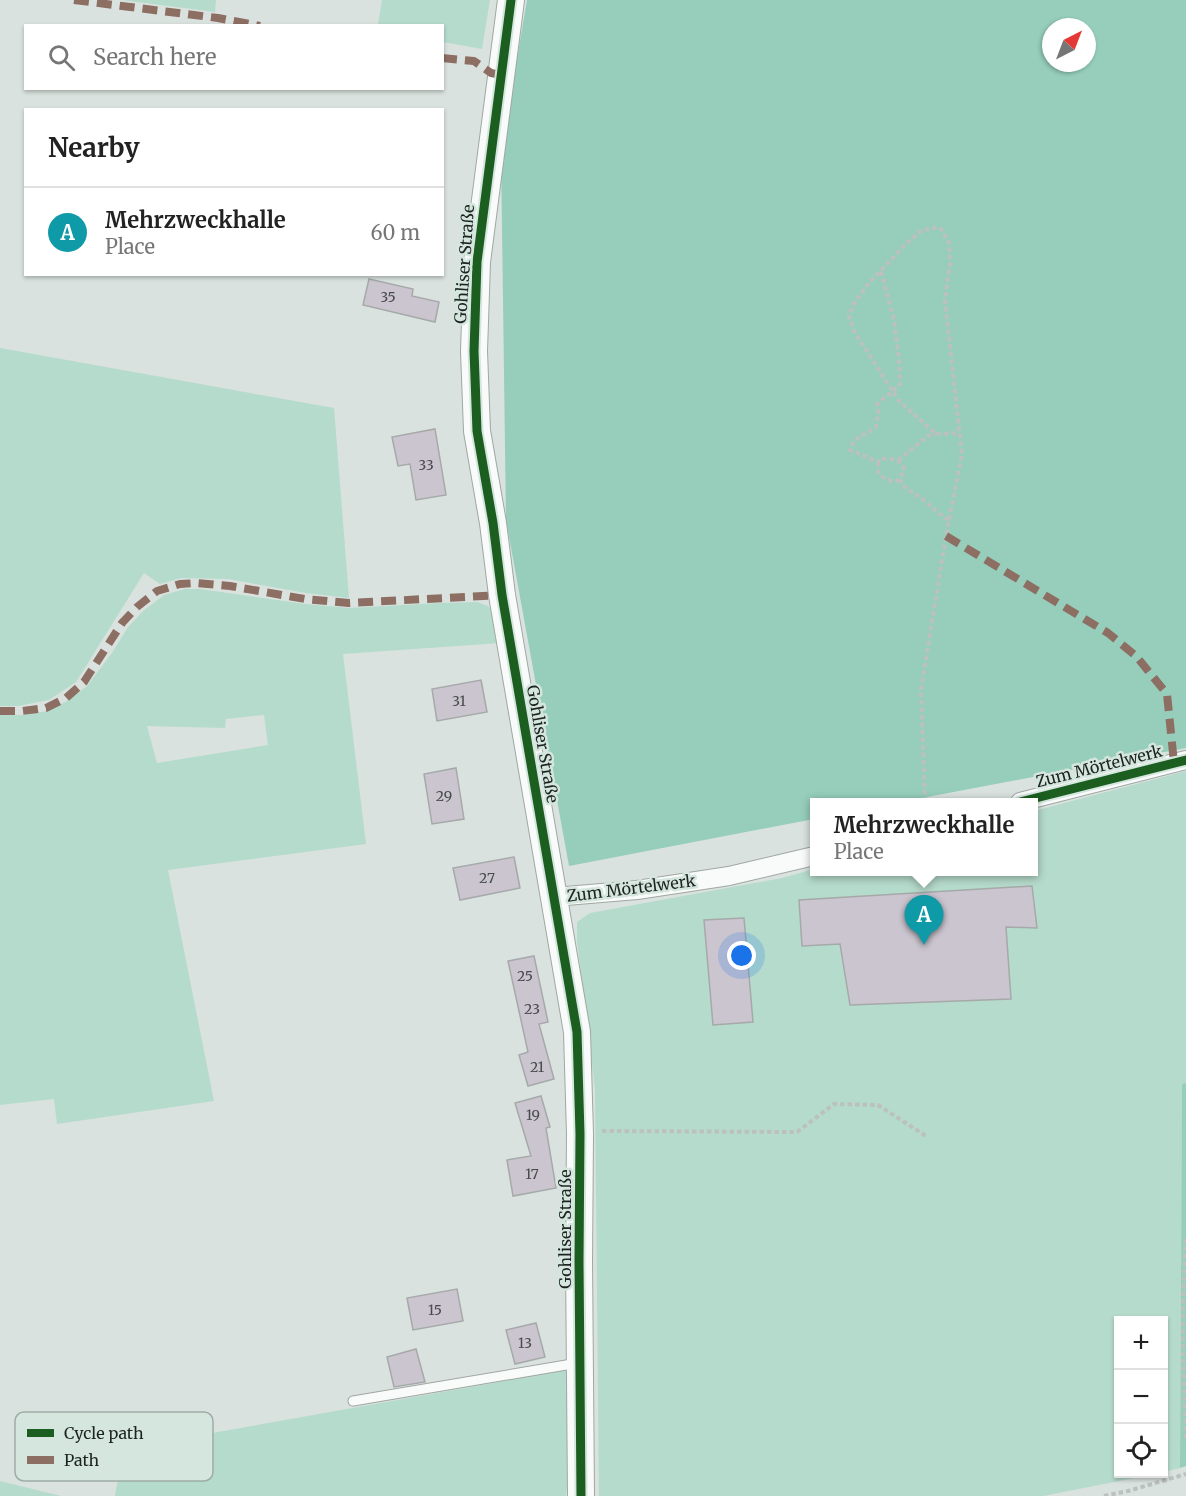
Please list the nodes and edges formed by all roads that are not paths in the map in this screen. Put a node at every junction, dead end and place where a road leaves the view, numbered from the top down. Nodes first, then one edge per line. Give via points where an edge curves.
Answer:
1 (511, 0) edge
2 (1186, 760) edge
3 (1036, 798) edge
4 (810, 857) edge
5 (554, 897) junction
6 (580, 1363) junction
7 (353, 1401) dead end
8 (581, 1496) edge

1 - 5 street, Gohliser Straße via 477,262 476,421
2 - 3 street, Zum Mörtelwerk
4 - 5 street, Zum Mörtelwerk via 717,878
5 - 6 street, Gohliser Straße via 577,1032
6 - 7 lane
6 - 8 street, Gohliser Straße

